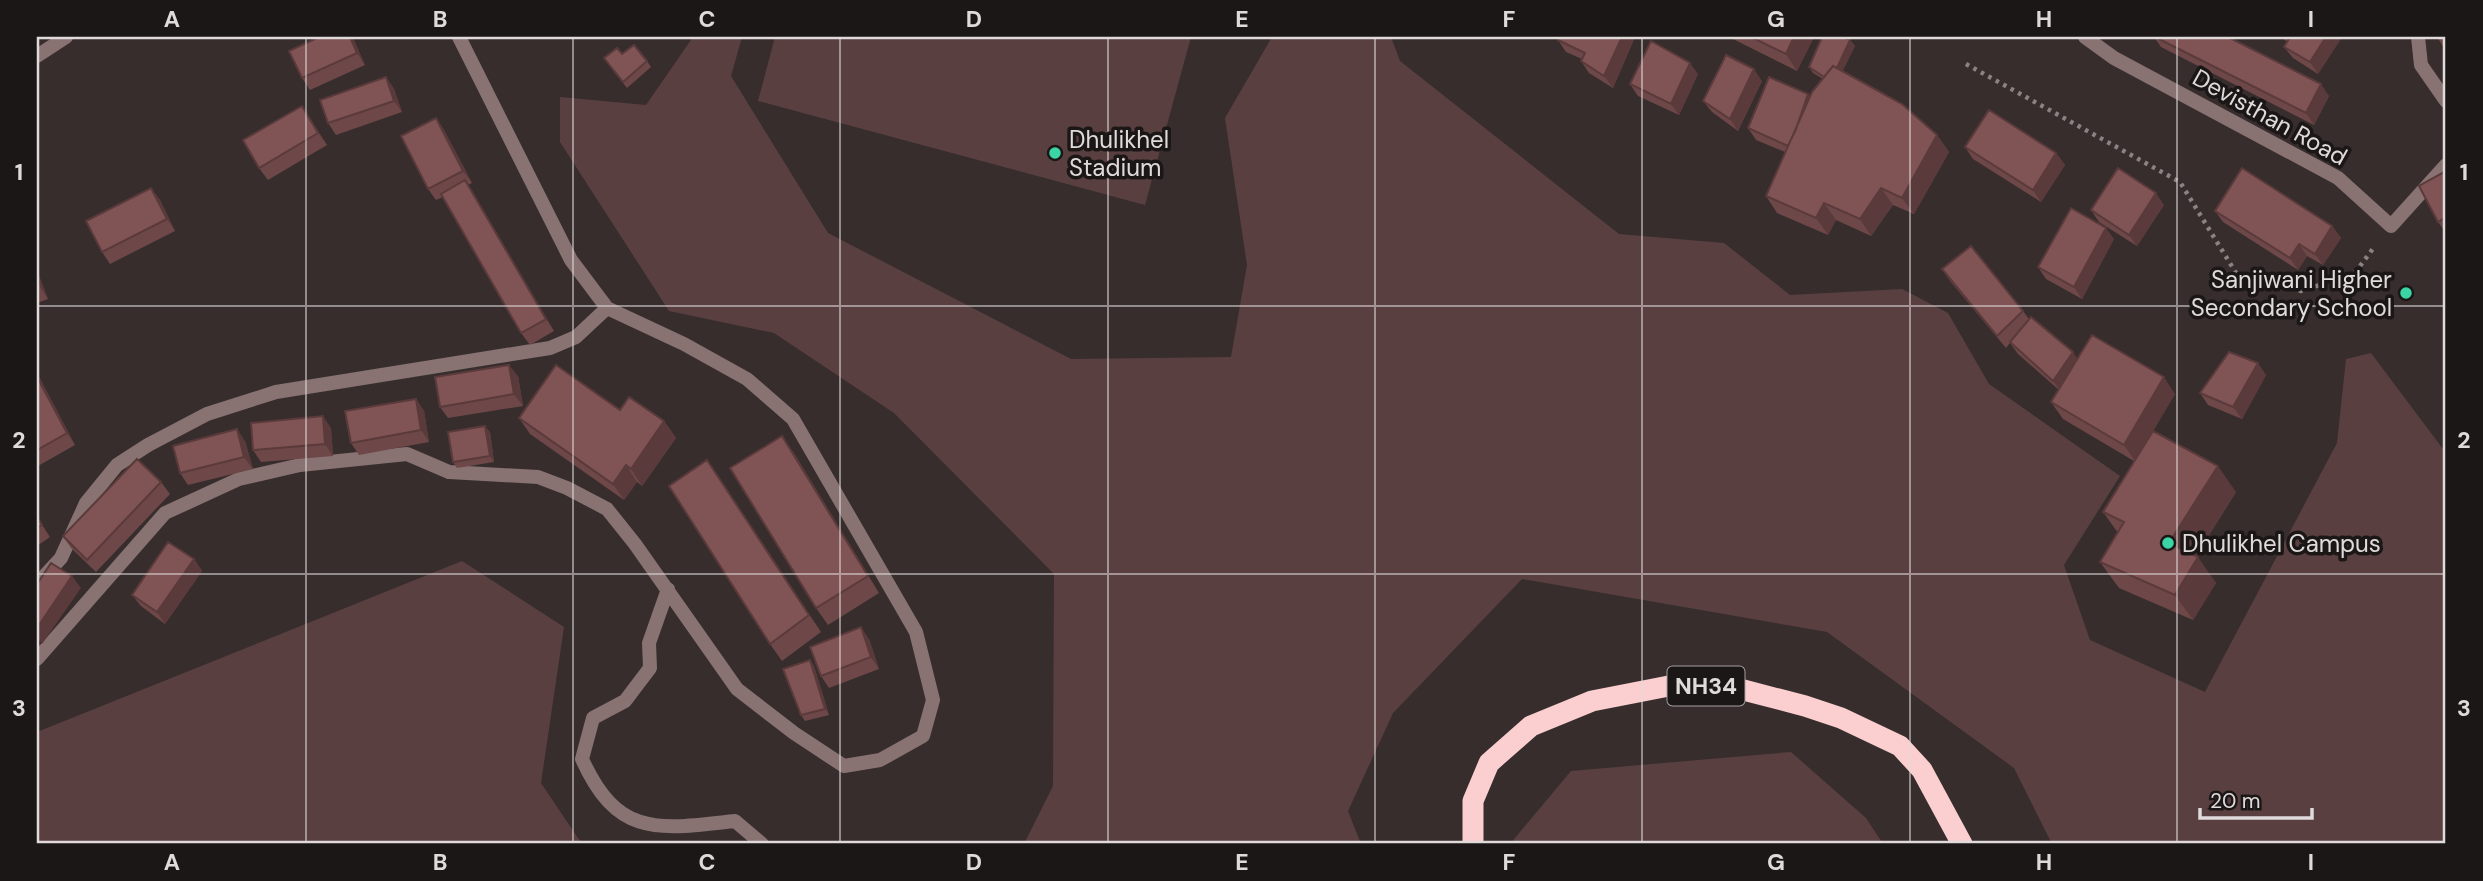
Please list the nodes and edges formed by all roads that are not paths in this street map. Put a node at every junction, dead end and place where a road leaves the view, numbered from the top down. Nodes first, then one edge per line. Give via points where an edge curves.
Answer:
1 (66, 37) edge
2 (459, 37) edge
3 (2085, 37) edge
4 (2418, 37) edge
5 (37, 56) edge
6 (2446, 101) edge
7 (2446, 165) edge
8 (607, 308) junction
9 (37, 584) edge
10 (668, 589) junction
11 (37, 659) edge
12 (762, 844) edge
13 (1473, 844) edge
14 (1962, 844) edge

1 - 5 street
2 - 8 street via 571,260
3 - 7 street, Devisthan Road via 2115,58 2338,178 2391,226
4 - 6 street via 2421,65
8 - 9 street via 576,337 550,348 276,392 207,414 117,465 86,503 61,558
8 - 10 street via 747,379 793,419 916,632 933,700 923,736 880,760 844,766 737,689
10 - 11 street via 607,509 538,477 449,472 407,454 300,465 239,479 165,513
10 - 12 street via 649,643 650,668 625,701 593,718 582,759 604,801 628,819 673,828 735,821
13 - 14 highway, NH34 via 1473,801 1489,763 1531,726 1592,701 1679,684 1732,687 1805,706 1900,746 1923,770

